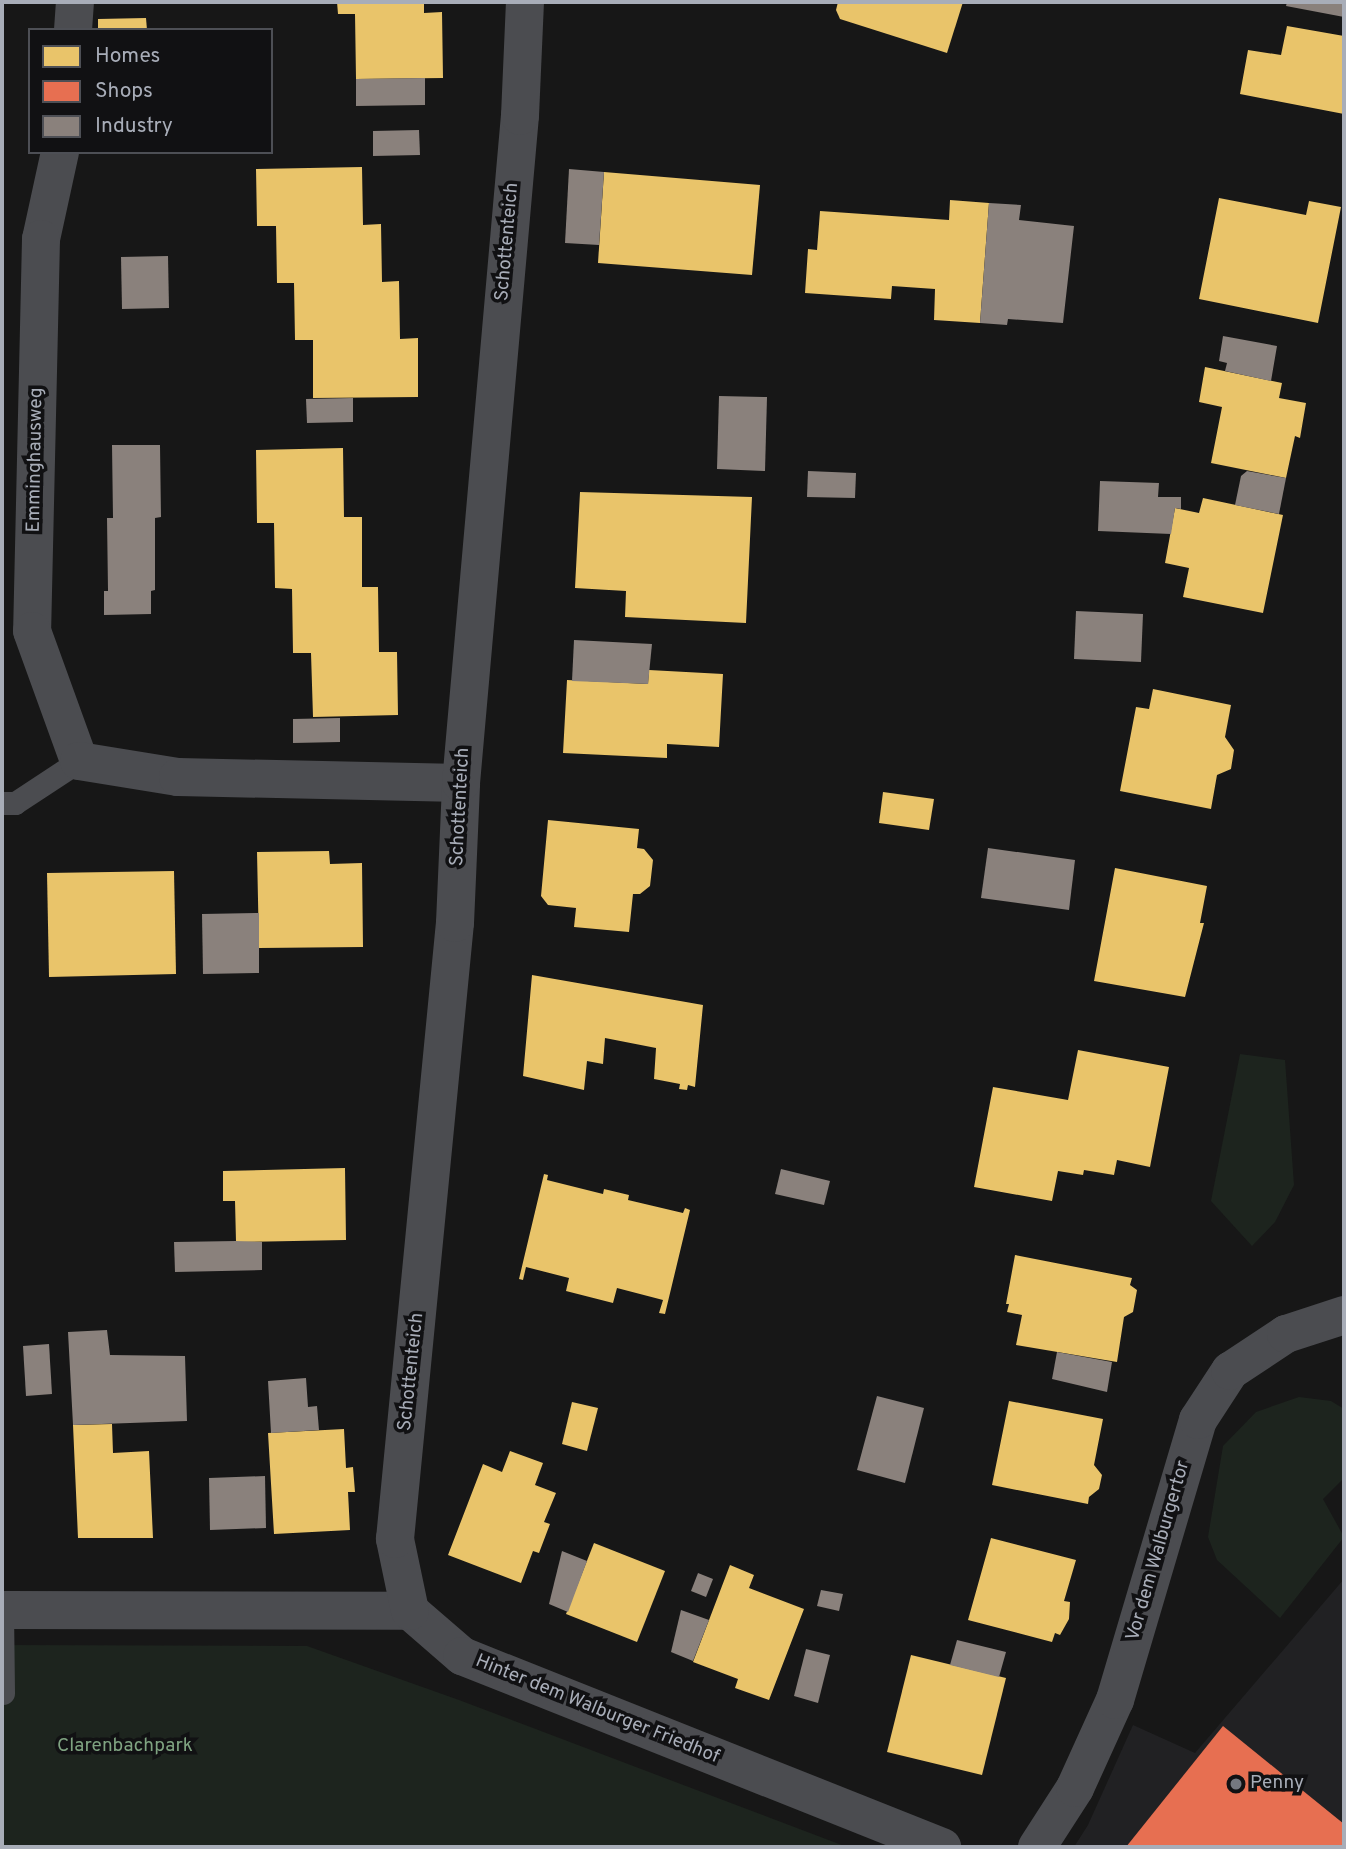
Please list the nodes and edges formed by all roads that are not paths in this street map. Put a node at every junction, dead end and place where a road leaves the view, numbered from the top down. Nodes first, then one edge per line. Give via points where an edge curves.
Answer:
1 (75, 2) edge
2 (525, 2) edge
3 (73, 28) edge
4 (60, 154) edge
5 (79, 761) junction
6 (461, 783) junction
7 (2, 803) edge
8 (1344, 1315) edge
9 (2, 1610) edge
10 (410, 1611) junction
11 (3, 1693) edge
12 (942, 1847) edge
13 (1037, 1847) edge

1 - 3 street
2 - 6 street, Schottenteich via 520,116
4 - 5 street, Emminghausweg via 41,239 32,631
5 - 6 street via 178,777
5 - 7 lane via 15,803
6 - 10 street, Schottenteich via 455,923 395,1539
8 - 13 street, Vor dem Walburgertor via 1286,1334 1230,1371 1198,1420 1115,1700 1074,1788
9 - 10 street
9 - 11 lane
10 - 12 street, Hinter dem Walburger Friedhof via 462,1656

